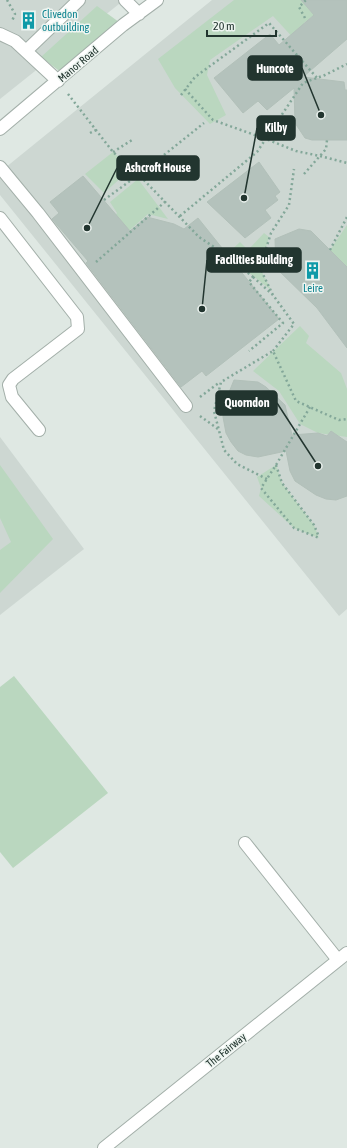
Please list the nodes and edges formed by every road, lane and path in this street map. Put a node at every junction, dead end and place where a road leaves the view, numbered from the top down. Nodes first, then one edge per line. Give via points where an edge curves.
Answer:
1 (80, 0) edge
2 (125, 0) edge
3 (157, 0) edge
4 (306, 0) edge
5 (139, 14) junction
6 (304, 18) dead end
7 (0, 34) edge
8 (26, 51) junction
9 (347, 64) edge
10 (317, 78) junction
11 (58, 81) junction
12 (185, 89) junction
13 (181, 95) dead end
14 (204, 123) dead end
15 (0, 129) edge
16 (96, 130) junction
17 (90, 133) dead end
18 (266, 139) junction
19 (132, 140) dead end
20 (327, 140) dead end
21 (113, 152) junction
22 (320, 156) junction
23 (347, 163) edge
24 (0, 167) edge
25 (294, 169) dead end
26 (304, 174) dead end
27 (139, 175) junction
28 (104, 200) dead end
29 (166, 201) junction
30 (180, 216) junction
31 (347, 217) edge
32 (0, 218) edge
33 (330, 250) dead end
34 (84, 273) junction
35 (253, 277) junction
36 (273, 295) junction
37 (249, 351) dead end
38 (273, 351) junction
39 (221, 382) junction
40 (186, 406) junction
41 (310, 407) junction
42 (347, 419) edge
43 (39, 430) dead end
44 (219, 430) junction
45 (276, 465) junction
46 (267, 479) junction
47 (245, 843) dead end
48 (342, 956) edge
49 (104, 1148) edge

1 - 8 street
2 - 5 street
3 - 5 street, Manor Road
4 - 6 path via 299,7
5 - 11 street, Manor Road
7 - 8 street via 15,40
8 - 11 street
9 - 10 path
10 - 12 path via 269,23 195,77
10 - 18 path via 303,83
11 - 15 street, Manor Road
11 - 16 path
12 - 13 path
12 - 18 path via 213,120
14 - 27 path
16 - 17 path
16 - 21 path
18 - 22 path via 296,151
18 - 30 path via 258,152
19 - 21 path
20 - 22 path via 326,149
21 - 27 path
22 - 23 path
22 - 26 path
24 - 34 street
25 - 36 path via 289,205 271,232 260,268
27 - 28 path
27 - 29 path
29 - 30 path
29 - 34 path
30 - 35 path via 199,237
31 - 33 path
32 - 43 street via 77,317 78,329 13,379 9,385 12,397
34 - 40 street
35 - 36 path
35 - 37 path via 249,282 283,323
36 - 38 path via 294,324
38 - 39 path
38 - 41 path via 296,401
39 - 40 path
39 - 44 path via 214,411
40 - 44 path
41 - 42 path via 339,420
41 - 45 path
44 - 46 path via 224,450 237,464
45 - 46 path
45 - 46 path via 282,483 314,524 319,538 294,528 262,488
47 - 48 street
48 - 49 street, The Fairway

